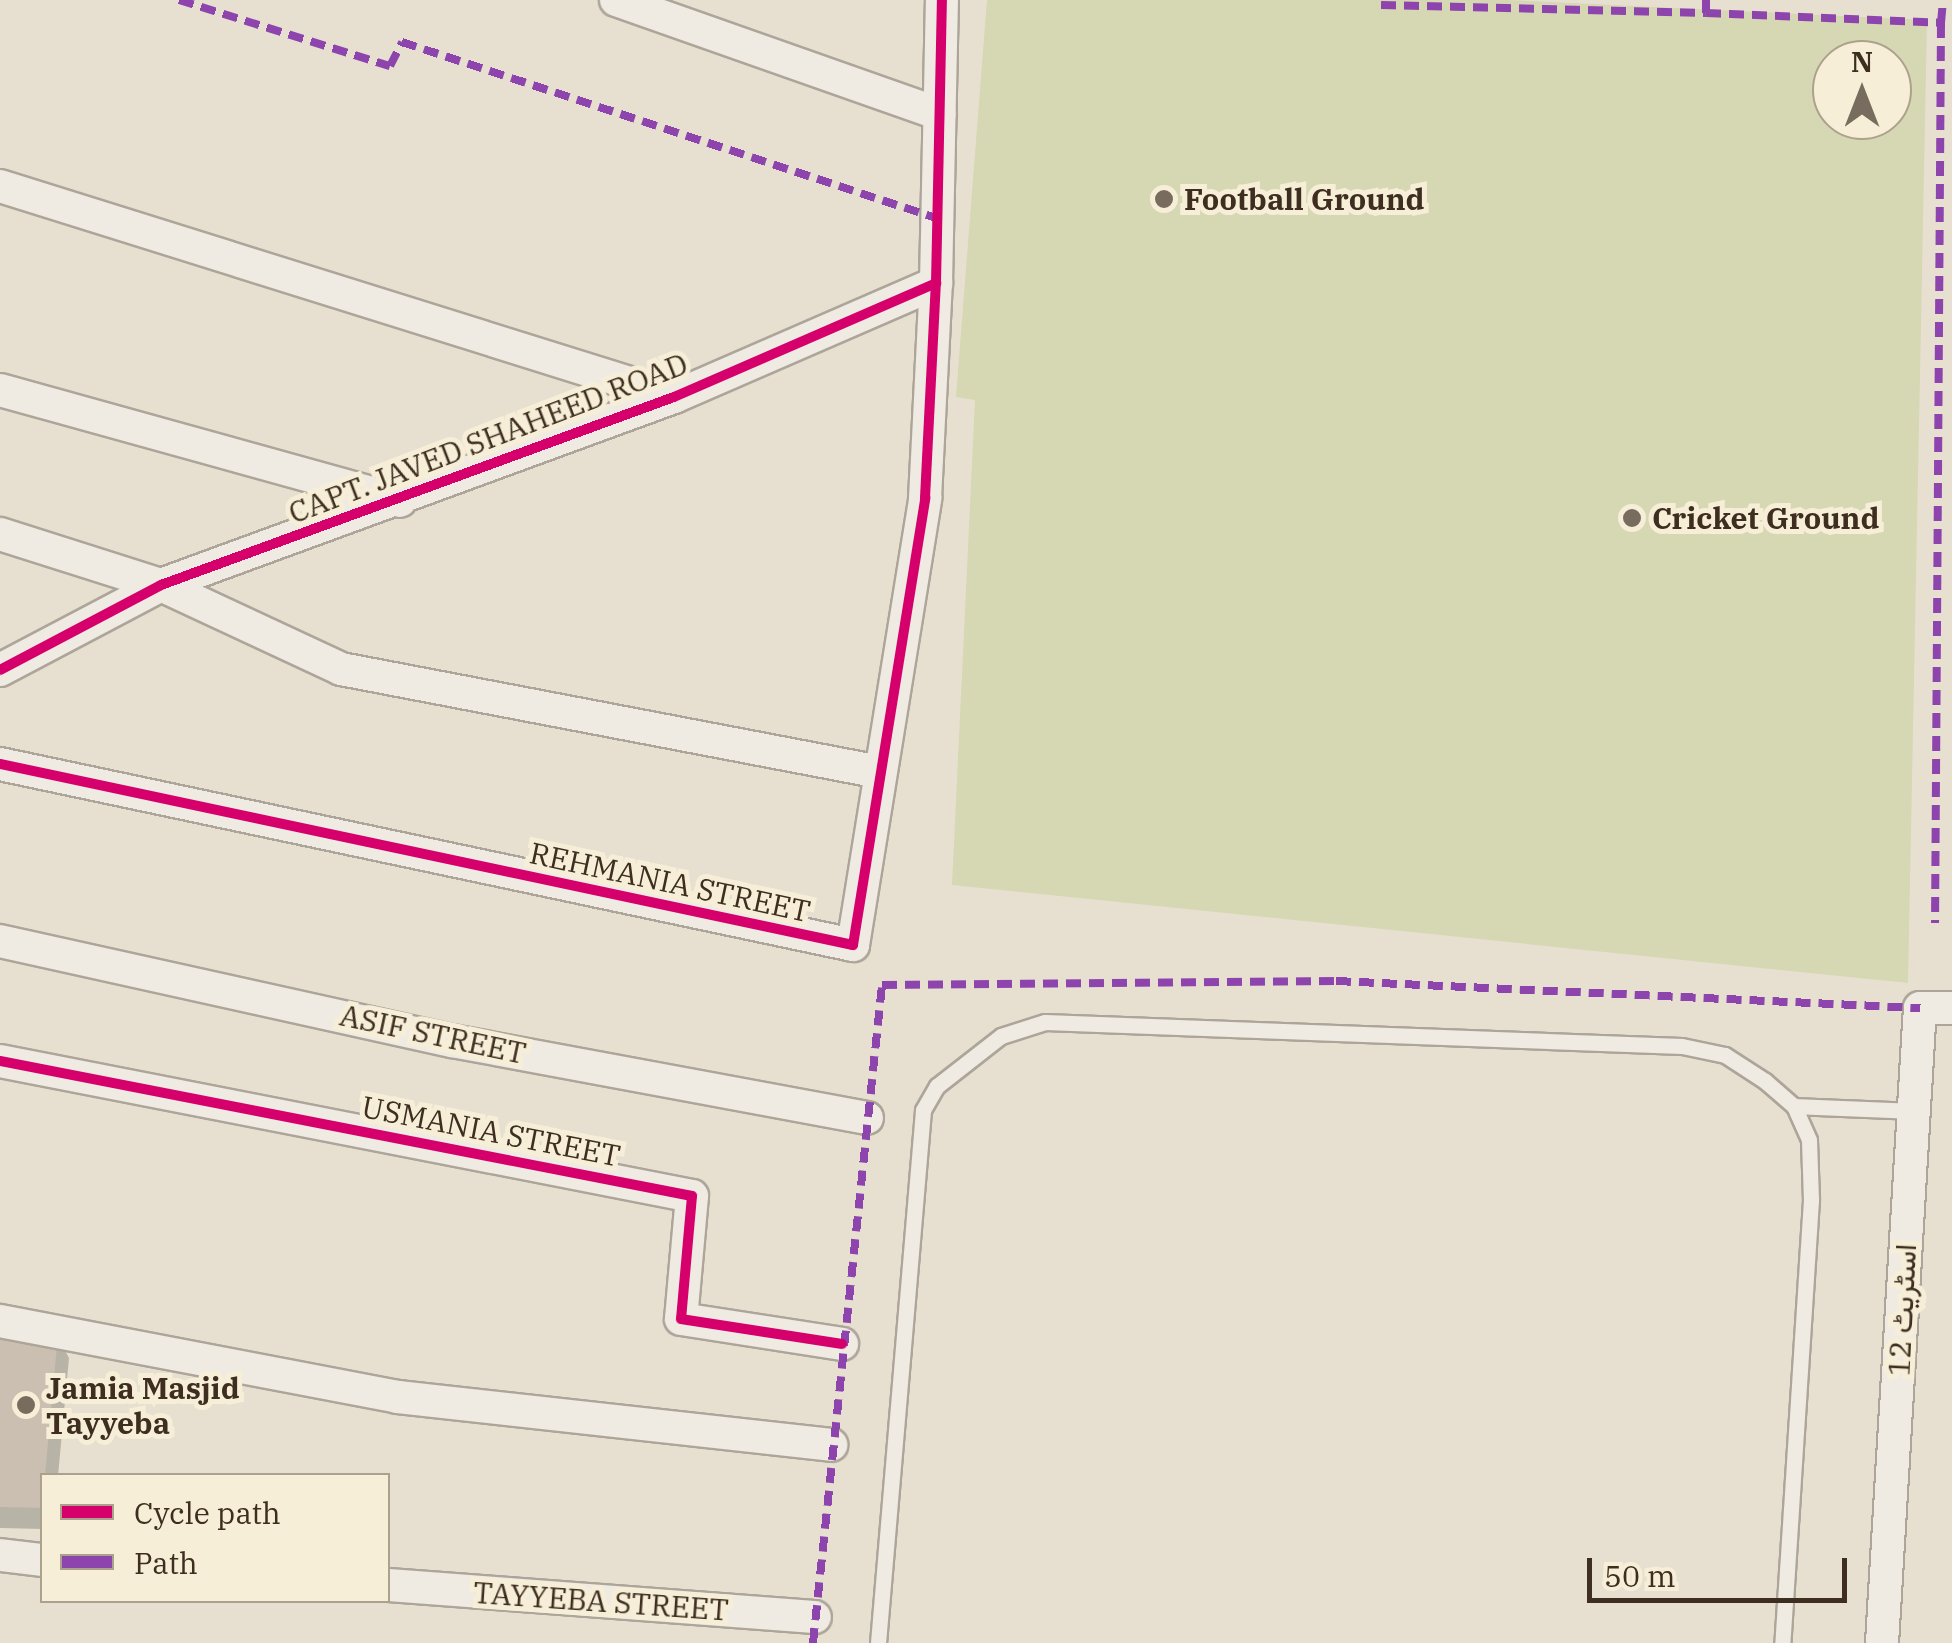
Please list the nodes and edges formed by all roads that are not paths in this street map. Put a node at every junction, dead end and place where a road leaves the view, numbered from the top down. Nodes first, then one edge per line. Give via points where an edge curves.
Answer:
1 (616, 0) edge
2 (936, 2) edge
3 (939, 114) junction
4 (0, 186) edge
5 (936, 283) junction
6 (0, 390) edge
7 (674, 397) junction
8 (400, 501) junction
9 (0, 534) edge
10 (162, 585) junction
11 (0, 670) edge
12 (0, 764) edge
13 (880, 772) junction
14 (0, 941) edge
15 (1952, 1008) edge
16 (0, 1061) edge
17 (1794, 1106) junction
18 (1914, 1111) junction
19 (868, 1118) dead end
20 (0, 1321) edge
21 (842, 1344) dead end
22 (832, 1444) dead end
23 (0, 1554) edge
24 (40, 1560) edge
25 (390, 1585) edge
26 (814, 1617) dead end
27 (878, 1643) edge
28 (1782, 1643) edge
29 (1882, 1643) edge

1 - 3 street
2 - 3 street
3 - 5 street
4 - 7 street
5 - 7 street, CAPT. JAVED SHAHEED ROAD
5 - 13 street, REHMANIA STREET via 926,498
6 - 8 street
7 - 8 street, CAPT. JAVED SHAHEED ROAD
8 - 10 street, CAPT. JAVED SHAHEED ROAD
9 - 10 street
10 - 11 street, CAPT. JAVED SHAHEED ROAD
10 - 13 street via 341,669
12 - 13 street, REHMANIA STREET via 854,945
14 - 19 street, ASIF STREET via 452,1041
15 - 18 street, اسٹریٹ 12 via 1920,1008
16 - 21 street, USMANIA STREET via 692,1196 681,1318
17 - 18 lane
17 - 27 lane via 1724,1055 1682,1046 1046,1022 1001,1036 937,1086 922,1110
17 - 28 lane via 1808,1140 1812,1200
18 - 29 street, اسٹریٹ 12
20 - 22 street via 398,1396
23 - 24 street
25 - 26 street, TAYYEBA STREET

